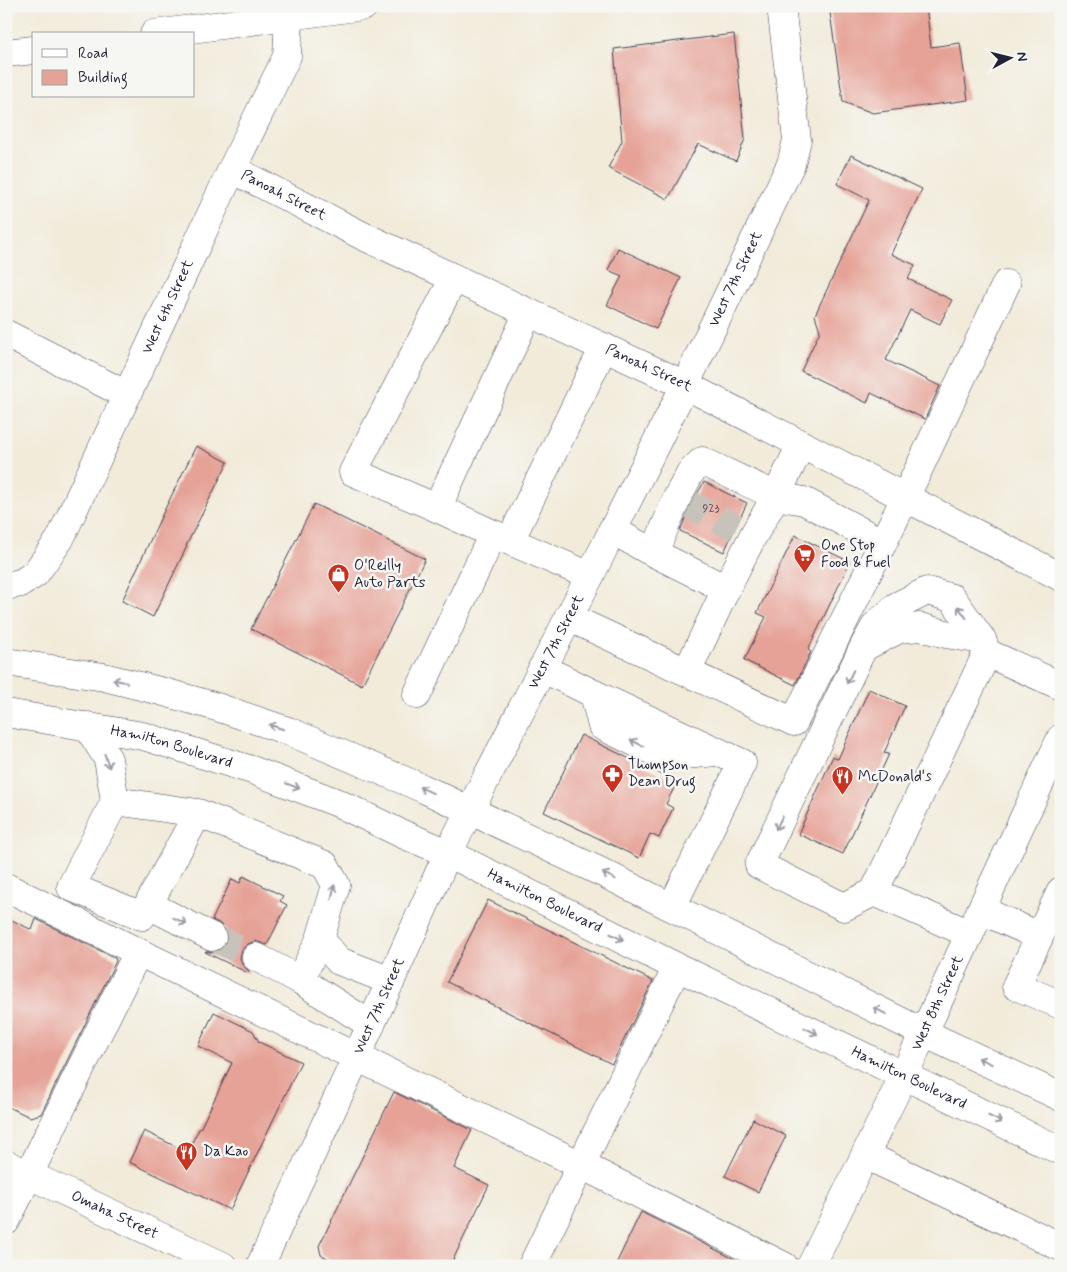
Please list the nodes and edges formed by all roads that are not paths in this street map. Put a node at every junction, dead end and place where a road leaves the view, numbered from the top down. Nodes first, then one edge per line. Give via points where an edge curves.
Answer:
1 (364, 6) edge
2 (781, 6) edge
3 (288, 11) edge
4 (166, 32) edge
5 (32, 50) edge
6 (6, 53) edge
7 (232, 170) junction
8 (454, 278) junction
9 (1006, 284) dead end
10 (528, 313) junction
11 (6, 334) edge
12 (604, 347) junction
13 (685, 385) junction
14 (127, 395) junction
15 (801, 445) junction
16 (776, 496) junction
17 (905, 498) junction
18 (437, 508) junction
19 (612, 530) junction
20 (501, 537) junction
21 (883, 543) junction
22 (654, 553) junction
23 (590, 576) junction
24 (1061, 577) edge
25 (8, 586) edge
26 (726, 589) junction
27 (568, 617) junction
28 (864, 646) junction
29 (984, 647) junction
30 (6, 662) edge
31 (542, 668) junction
32 (687, 672) junction
33 (1061, 686) edge
34 (417, 695) dead end
35 (6, 713) edge
36 (87, 726) junction
37 (1061, 738) edge
38 (115, 801) junction
39 (470, 810) junction
40 (198, 813) junction
41 (448, 853) junction
42 (6, 887) edge
43 (1061, 891) edge
44 (874, 892) junction
45 (148, 905) junction
46 (672, 907) junction
47 (975, 922) junction
48 (1039, 936) junction
49 (212, 937) tunnel mouth
50 (320, 939) junction
51 (138, 952) junction
52 (256, 957) tunnel mouth
53 (677, 967) junction
54 (300, 980) junction
55 (391, 981) junction
56 (1061, 1005) edge
57 (371, 1025) junction
58 (924, 1032) junction
59 (356, 1058) junction
60 (904, 1075) junction
61 (1061, 1097) edge
62 (1061, 1151) edge
63 (865, 1155) junction
64 (581, 1165) junction
65 (17, 1170) edge
66 (6, 1221) edge
67 (1061, 1247) edge
68 (224, 1266) edge
69 (260, 1266) edge
70 (532, 1266) edge
71 (784, 1266) edge
72 (811, 1266) edge

1 - 3 main road
2 - 13 main road, West 7th Street via 797,140 791,164
3 - 4 main road
3 - 7 main road, West 6th Street via 287,56
5 - 6 main road
7 - 8 main road, Panoah Street
7 - 14 main road, West 6th Street
8 - 10 main road, Panoah Street
8 - 18 main road via 353,472
9 - 17 main road
10 - 12 main road, Panoah Street
10 - 18 main road
11 - 14 main road
12 - 13 main road, Panoah Street
12 - 20 main road
13 - 15 main road, Panoah Street
13 - 19 main road, West 7th Street
14 - 25 main road, West 6th Street via 60,539 34,574 21,583
15 - 16 main road
15 - 17 main road, Panoah Street
16 - 21 main road via 804,501
16 - 22 main road via 702,461 690,473
16 - 26 main road via 744,532
17 - 21 main road
17 - 24 main road, Panoah Street
18 - 20 main road
19 - 22 main road
19 - 23 main road, West 7th Street
20 - 23 main road
20 - 34 main road
21 - 32 main road via 794,722
22 - 26 main road
23 - 27 main road, West 7th Street
26 - 32 main road
27 - 31 main road, West 7th Street
27 - 32 main road
28 - 29 main road via 900,629 920,627
29 -> 28 main road via 952,598 927,591 897,606 876,625
28 -> 44 main road via 759,866 844,907
29 - 33 main road
29 - 44 main road
39 -> 30 main road via 288,730 226,710 104,677
31 - 39 main road, West 7th Street
31 - 46 main road via 742,763
35 - 36 main road, Hamilton Boulevard
36 -> 38 main road via 108,759
36 -> 41 main road, Hamilton Boulevard via 143,736 252,770
37 - 47 main road, West 8th Street
38 - 40 main road
38 - 45 main road via 71,887 142,916
39 - 41 main road, West 7th Street
46 -> 39 main road
40 - 45 main road
50 -> 40 main road via 336,885 325,865
41 -> 53 main road, Hamilton Boulevard
41 - 55 main road, West 7th Street
42 - 51 main road
43 - 48 main road
44 - 47 main road
45 -> 49 main road
58 -> 46 main road
47 - 48 main road
47 - 58 main road, West 8th Street
48 - 56 main road via 1016,986
50 - 54 main road
50 - 55 main road via 339,961
51 - 59 main road
51 - 65 main road
52 - 54 main road
53 -> 60 main road, Hamilton Boulevard
53 - 64 main road
54 - 57 main road
55 - 57 main road, West 7th Street
57 - 59 main road, West 7th Street
58 - 60 main road, West 8th Street
61 -> 58 main road
59 - 64 main road
59 - 69 main road, West 7th Street
60 -> 62 main road, Hamilton Boulevard
60 - 63 main road, West 8th Street
63 - 67 main road
63 - 72 main road, West 8th Street
64 - 70 main road
64 - 71 main road
65 - 66 main road
65 - 68 main road, Omaha Street

